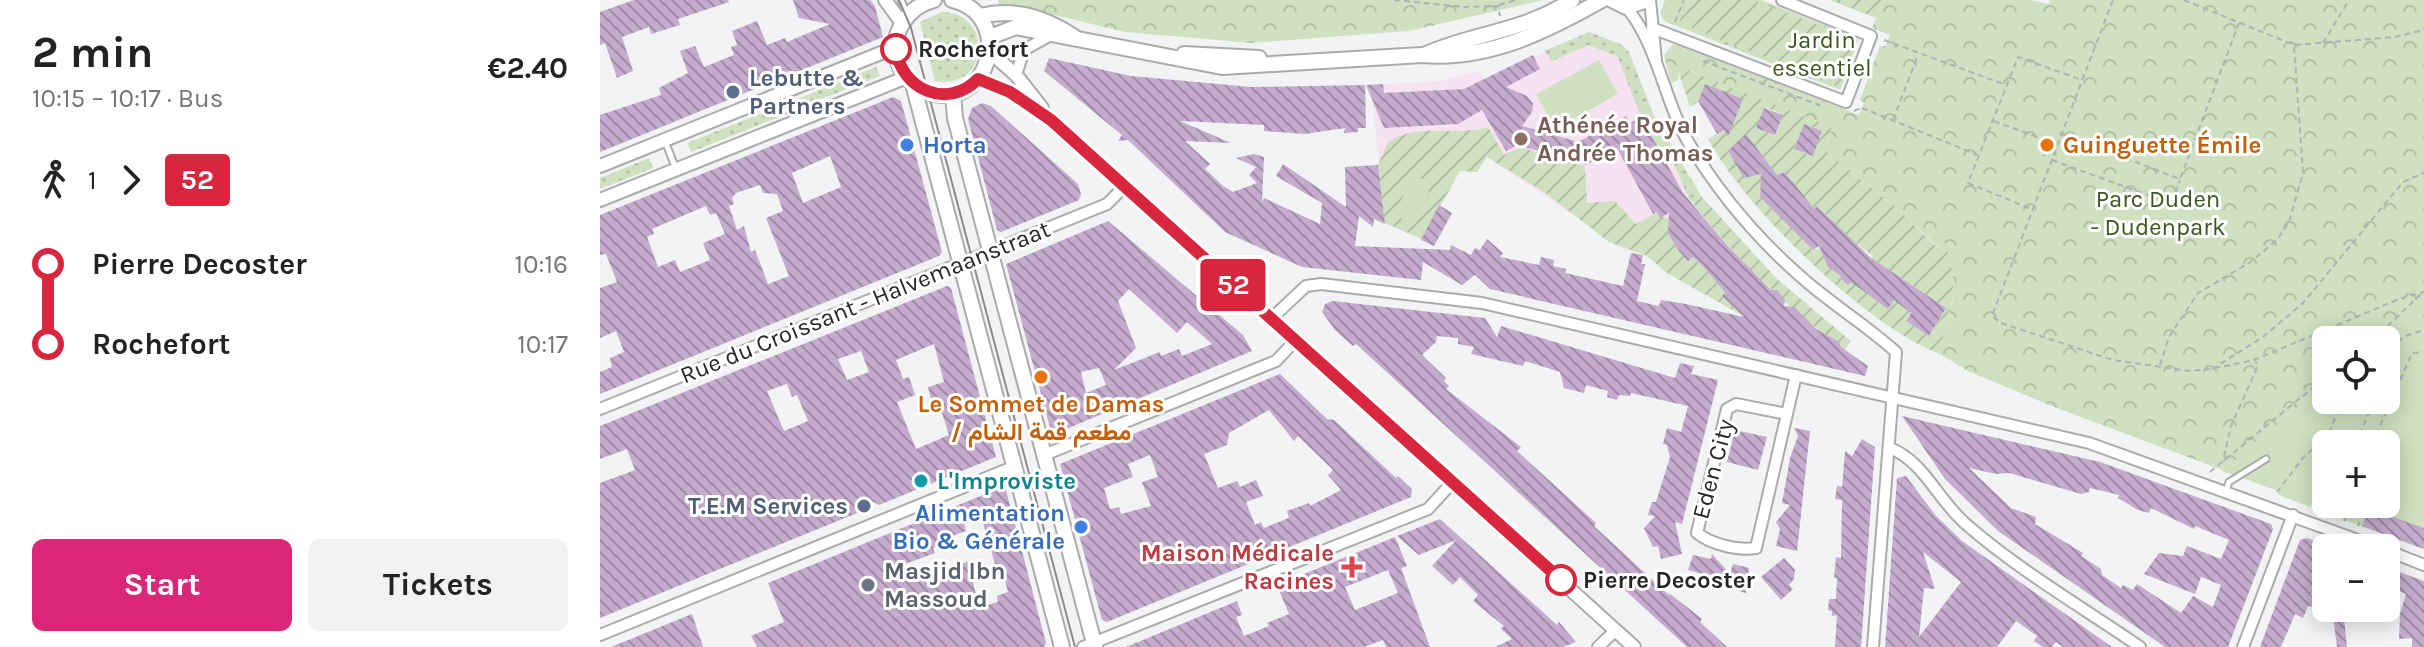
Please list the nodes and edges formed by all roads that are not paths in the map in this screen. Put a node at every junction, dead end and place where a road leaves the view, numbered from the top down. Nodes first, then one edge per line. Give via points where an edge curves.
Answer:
1 (885, 0) edge
2 (901, 0) edge
3 (932, 0) edge
4 (952, 0) edge
5 (1572, 0) edge
6 (1602, 0) edge
7 (1649, 0) edge
8 (1782, 0) edge
9 (1619, 3) edge
10 (980, 16) junction
11 (904, 20) junction
12 (1652, 28) junction
13 (1049, 36) junction
14 (990, 37) junction
15 (1078, 39) junction
16 (896, 47) junction
17 (991, 53) junction
18 (1422, 55) junction
19 (1016, 75) junction
20 (1658, 75) junction
21 (978, 79) junction
22 (910, 80) junction
23 (953, 94) junction
24 (1051, 120) junction
25 (665, 140) junction
26 (600, 166) edge
27 (677, 170) junction
28 (1124, 187) junction
29 (600, 200) edge
30 (991, 251) junction
31 (959, 264) junction
32 (1271, 319) junction
33 (1295, 341) junction
34 (1796, 375) junction
35 (1894, 397) junction
36 (600, 409) edge
37 (1787, 414) junction
38 (1890, 448) junction
39 (1044, 455) junction
40 (2266, 459) dead end
41 (1013, 467) junction
42 (1451, 484) junction
43 (2226, 491) junction
44 (2293, 515) junction
45 (2343, 534) edge
46 (2400, 556) edge
47 (2424, 565) edge
48 (1616, 630) junction
49 (600, 635) edge
50 (1091, 645) edge
51 (1062, 647) edge
52 (1598, 647) edge
53 (1634, 647) edge
54 (1873, 647) edge
55 (2140, 647) edge
56 (2243, 647) edge

1 - 11 street
2 - 11 lane
3 - 11 main road
4 - 10 main road
5 - 18 main road via 1523,26
6 - 18 main road via 1520,41 1446,57
7 - 9 main road
7 - 12 street
8 - 12 street via 1871,36 1846,102
9 - 20 street via 1636,20
10 - 14 main road
10 - 15 main road via 1019,12 1051,22
11 - 16 main road
12 - 20 street
13 - 14 main road via 1016,27
13 - 15 main road
13 - 19 street via 1024,50
14 - 17 main road
15 - 18 main road via 1222,67
16 - 22 main road
16 - 25 street
17 - 19 street
17 - 21 main road
19 - 24 street
20 - 35 street via 1691,146 1752,229 1800,277 1896,352
21 - 23 main road
21 - 24 street via 1010,92
22 - 23 main road via 934,94
22 - 27 street
22 - 31 main road
23 - 30 main road
24 - 28 street
25 - 26 street
25 - 27 lane
27 - 29 street
28 - 30 street, Rue du Croissant - Halvemaanstraat via 1107,204
28 - 32 street
30 - 31 street, Rue du Croissant - Halvemaanstraat
30 - 39 main road
31 - 36 street, Rue du Croissant - Halvemaanstraat
31 - 41 main road
32 - 33 street
32 - 34 street via 1306,286 1321,284 1482,303
33 - 39 street via 1276,361
33 - 42 street
34 - 35 street
34 - 37 street, Eden City
35 - 38 street
35 - 43 street via 2089,443
37 - 37 street, Eden City via 1736,404 1727,409 1697,533 1705,540 1756,548
38 - 54 street
38 - 55 street via 1910,456 1964,523
39 - 50 main road
40 - 43 lane via 2229,482
41 - 49 street
41 - 51 main road
42 - 48 street
42 - 50 street via 1428,509
43 - 44 street
44 - 45 street
44 - 56 street
46 - 47 street
48 - 52 street
48 - 53 street

